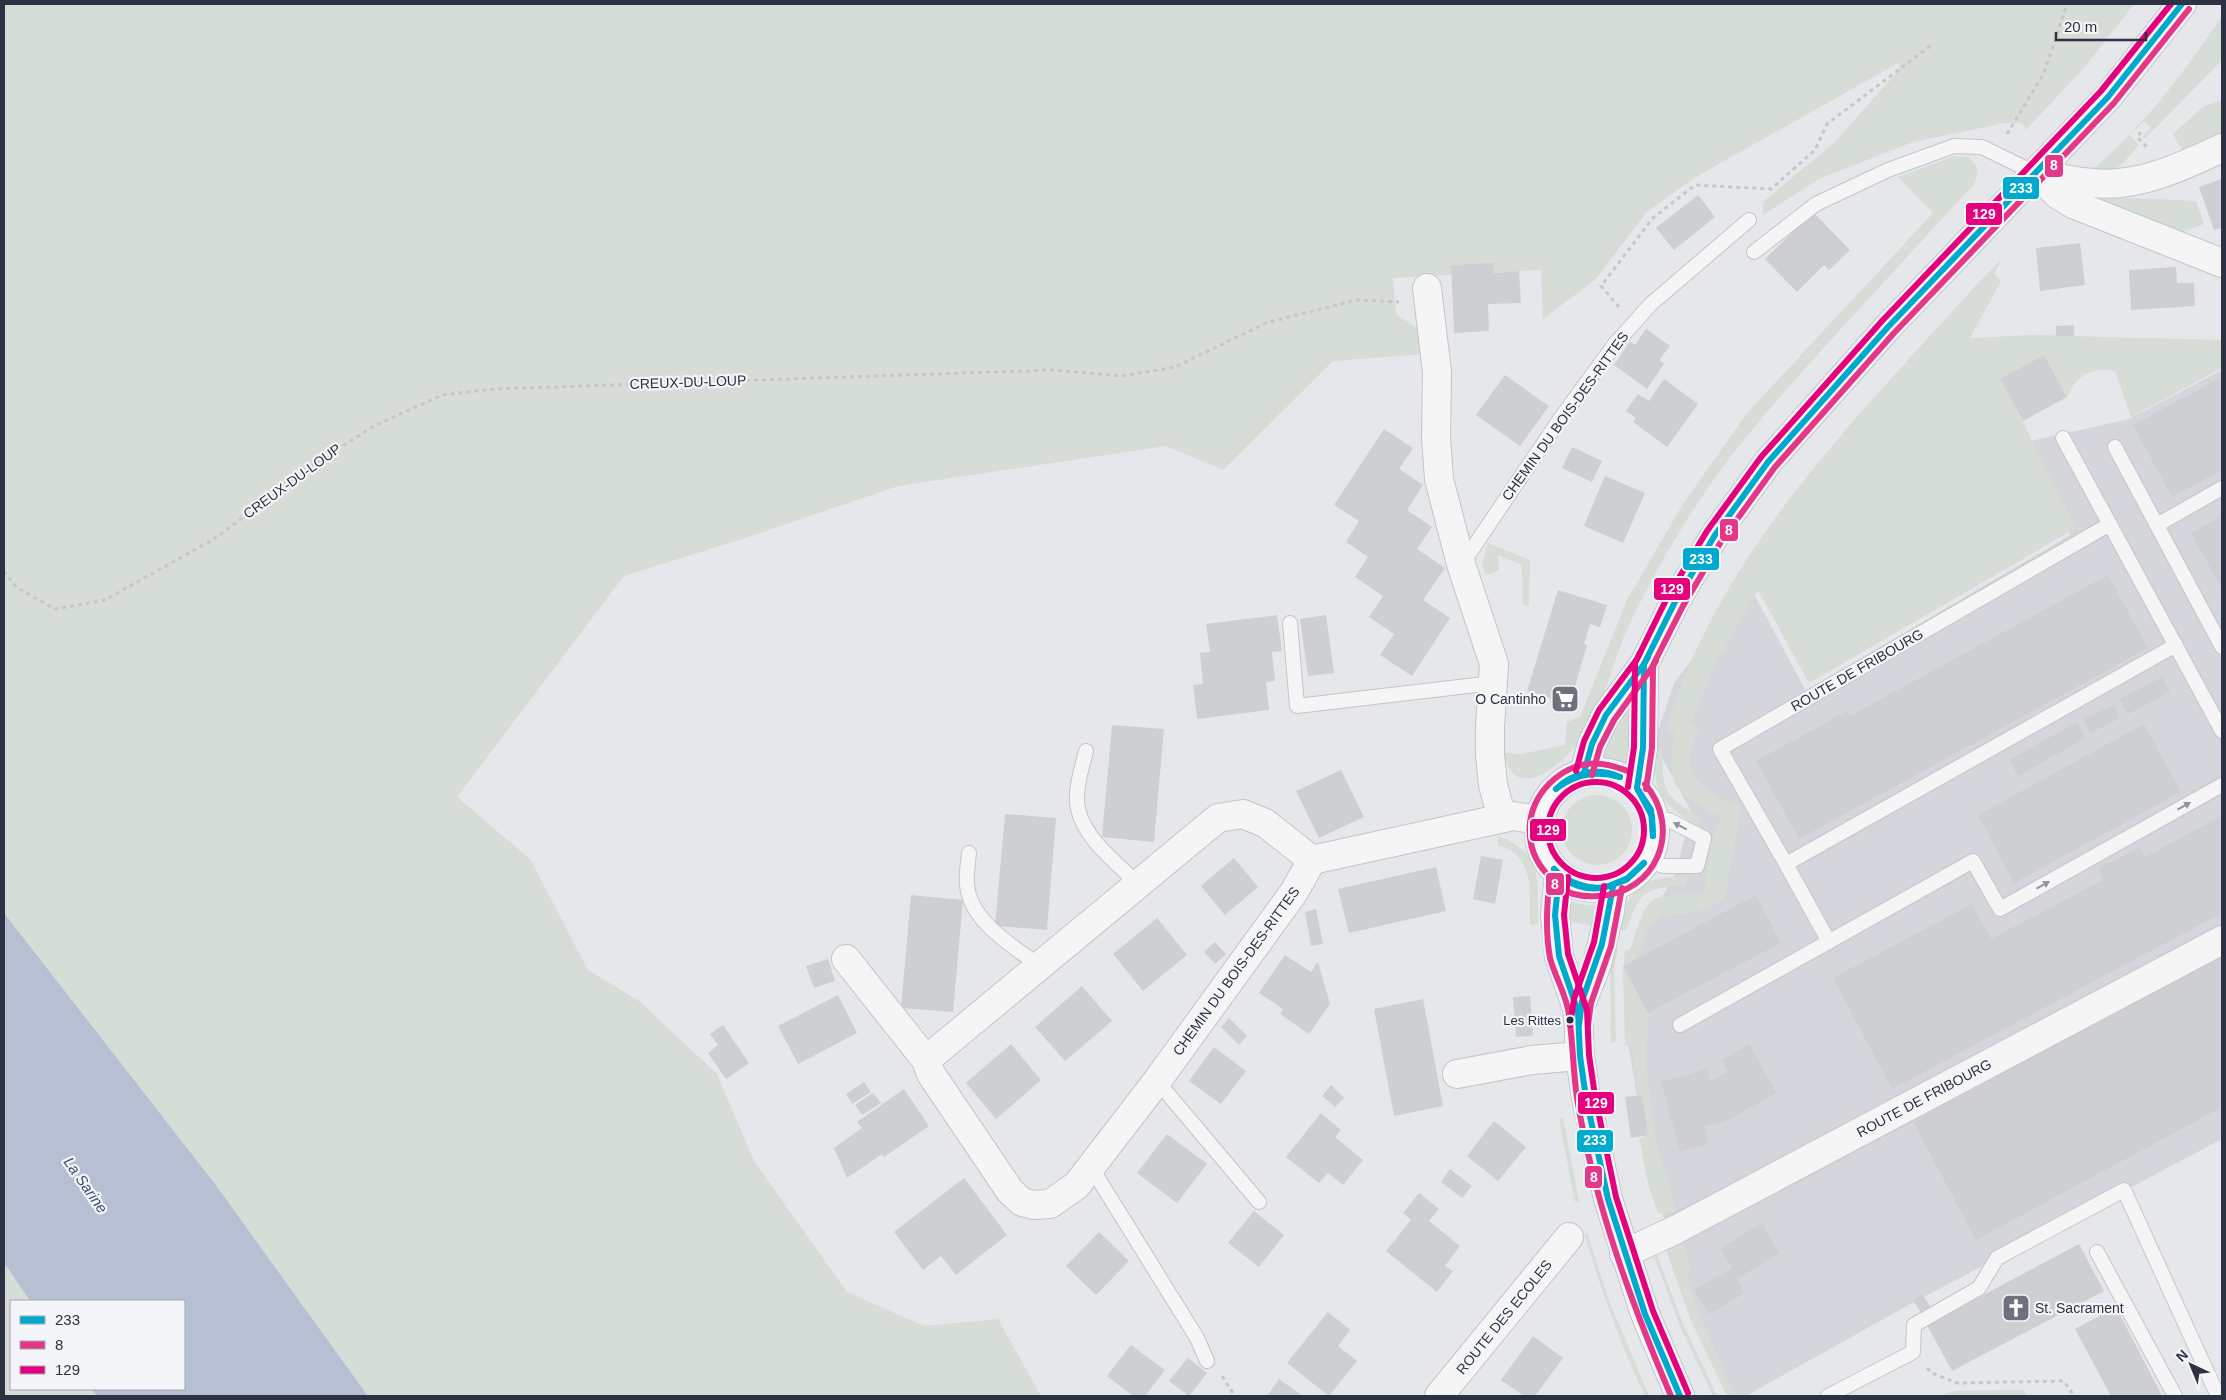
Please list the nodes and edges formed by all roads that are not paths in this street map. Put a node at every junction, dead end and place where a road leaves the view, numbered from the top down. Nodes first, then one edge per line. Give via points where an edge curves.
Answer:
1 (2182, 4) edge
2 (2222, 148) edge
3 (2037, 174) junction
4 (1749, 220) dead end
5 (1754, 252) dead end
6 (2222, 263) edge
7 (1428, 300) road end
8 (2062, 438) dead end
9 (2115, 447) dead end
10 (2222, 488) edge
11 (2110, 524) junction
12 (2157, 525) junction
13 (1461, 564) junction
14 (1290, 623) dead end
15 (2218, 627) edge
16 (2176, 645) junction
17 (2222, 647) edge
18 (1644, 664) junction
19 (1493, 683) junction
20 (2222, 731) edge
21 (1086, 751) dead end
22 (1584, 773) junction
23 (2222, 785) edge
24 (1637, 788) junction
25 (1654, 817) junction
26 (1502, 818) junction
27 (1539, 820) junction
28 (969, 853) dead end
29 (1312, 860) junction
30 (1646, 861) junction
31 (1786, 864) junction
32 (1559, 876) junction
33 (1138, 884) junction
34 (1613, 887) junction
35 (2222, 940) edge
36 (1829, 942) junction
37 (846, 959) dead end
38 (1040, 966) junction
39 (1578, 1012) junction
40 (1680, 1025) dead end
41 (1580, 1056) junction
42 (926, 1060) junction
43 (1457, 1074) dead end
44 (1157, 1081) junction
45 (1090, 1167) junction
46 (1259, 1202) dead end
47 (1569, 1237) dead end
48 (2097, 1252) dead end
49 (1624, 1254) junction
50 (1207, 1361) dead end
51 (1439, 1396) edge
52 (1680, 1396) edge
53 (1828, 1396) edge
54 (2175, 1396) edge
55 (2218, 1396) edge

1 - 3 main road via 2108,97
2 - 3 street via 2130,182 2095,184
3 - 5 lane via 1982,147 1954,146 1888,170 1816,204
3 - 6 street via 2058,195 2073,204
3 - 18 main road via 1888,327 1768,462 1715,535 1675,602
4 - 13 lane, CHEMIN DU BOIS-DES-RITTES via 1633,323 1560,419
7 - 13 street via 1437,372 1439,479
8 - 11 lane
9 - 12 lane
10 - 12 lane
11 - 16 lane
11 - 31 lane, ROUTE DE FRIBOURG via 1720,749
12 - 15 lane
13 - 19 street via 1494,664
14 - 19 lane via 1297,706
15 - 17 lane
16 - 20 lane
16 - 31 lane
18 - 22 main road via 1606,715 1592,744
18 - 24 main road via 1643,748
19 - 26 street via 1490,755 1493,785
21 - 33 lane via 1078,808 1088,832
22 - 24 main road via 1614,774
22 - 27 main road via 1567,780 1552,793
36 -> 23 lane via 1973,861 2000,909
24 - 25 main road
25 - 30 main road via 1652,849
30 -> 25 lane via 1664,866 1697,866 1704,838 1669,820
26 - 27 street via 1513,816
26 - 29 street
27 - 32 main road via 1541,849
28 - 38 lane via 967,886 976,911 990,929
29 - 33 street via 1265,823 1243,814 1218,818
29 - 44 street, CHEMIN DU BOIS-DES-RITTES via 1294,892
30 - 34 main road via 1633,875
31 - 36 lane, ROUTE DE FRIBOURG
32 - 34 main road via 1584,888
32 - 39 main road via 1556,915 1559,956
33 - 38 street
34 - 39 main road via 1597,964
35 - 49 street, ROUTE DE FRIBOURG via 1677,1229
36 - 40 lane
37 - 42 street, CHEMIN DU BOIS-DES-RITTES
38 - 42 street
39 - 41 main road
41 - 43 street via 1532,1060
41 - 49 main road via 1608,1199
42 - 45 street, CHEMIN DU BOIS-DES-RITTES via 931,1074 1010,1191 1022,1202 1050,1204 1077,1186
44 - 45 street, CHEMIN DU BOIS-DES-RITTES
44 - 46 lane
45 - 50 lane via 1197,1338
47 - 51 street, ROUTE DES ECOLES
48 - 54 lane
49 - 52 main road
53 - 55 lane via 1913,1352 1914,1326 1979,1288 1997,1258 2124,1190

